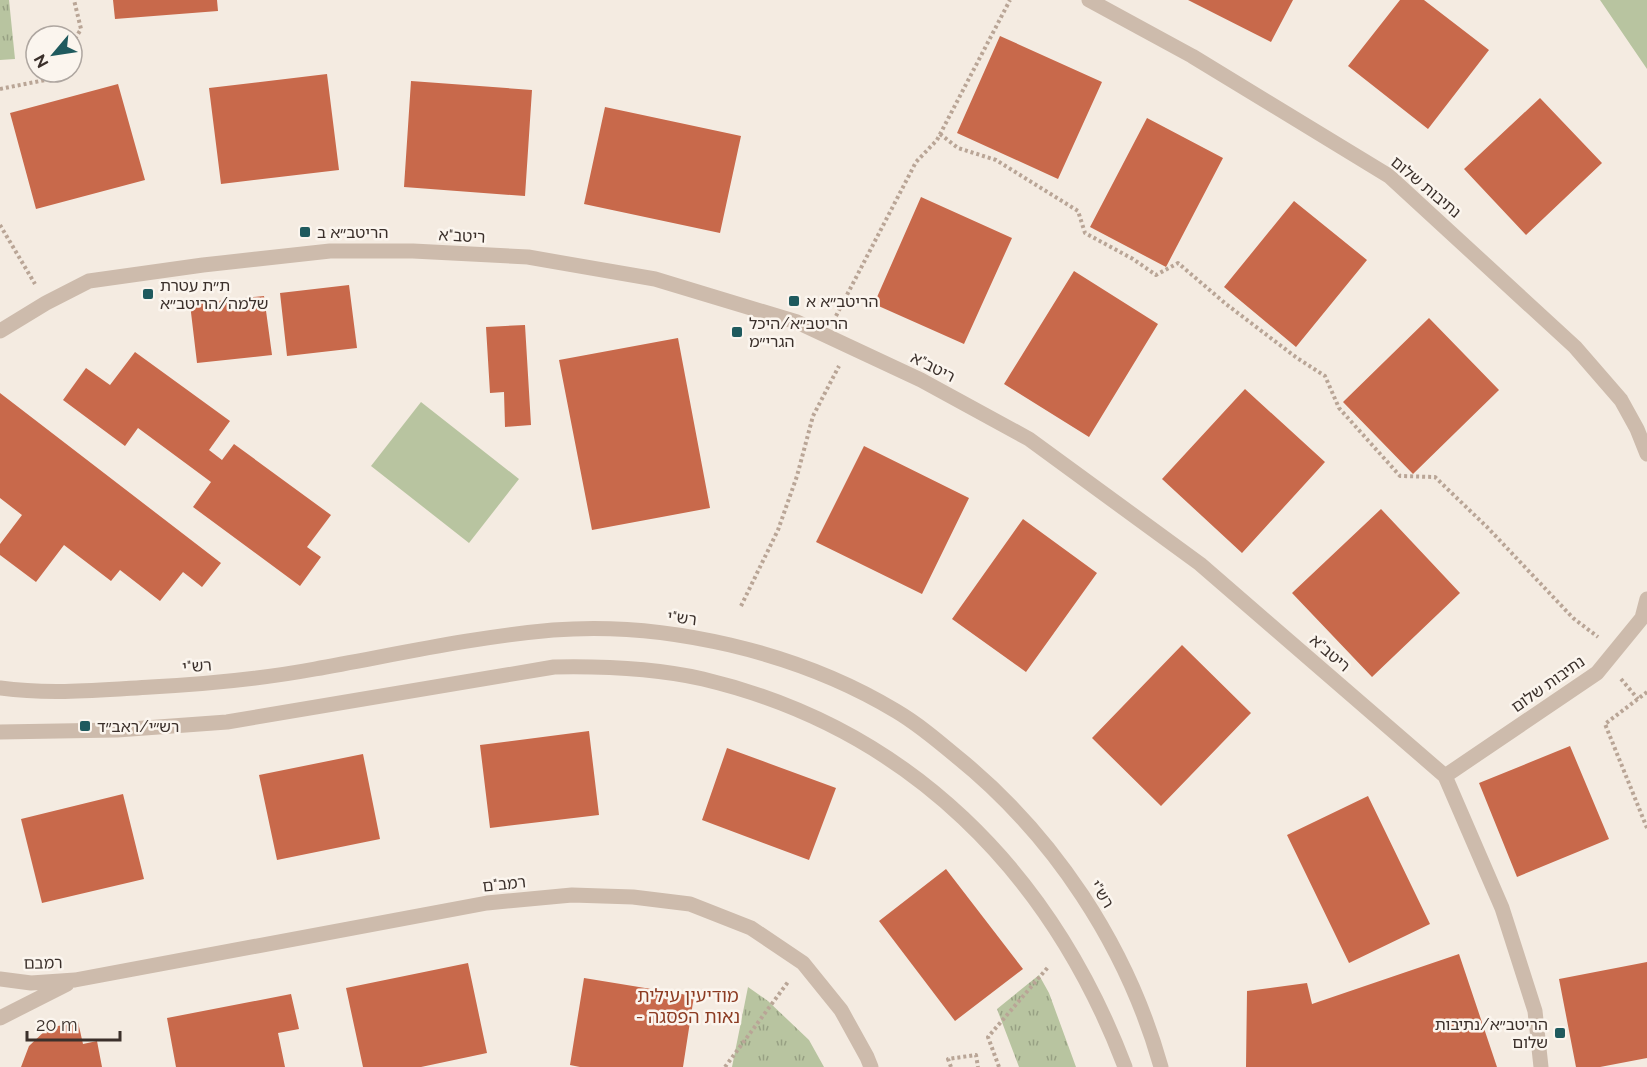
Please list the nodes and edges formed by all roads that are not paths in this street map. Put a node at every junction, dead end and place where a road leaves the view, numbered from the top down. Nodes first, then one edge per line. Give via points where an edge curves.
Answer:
1 (1089, 0) edge
2 (0, 332) edge
3 (1647, 454) edge
4 (1647, 599) edge
5 (0, 688) edge
6 (0, 732) edge
7 (1445, 776) junction
8 (0, 979) edge
9 (75, 980) junction
10 (0, 1017) edge
11 (871, 1067) edge
12 (1125, 1067) edge
13 (1161, 1067) edge
14 (1541, 1067) edge

1 - 3 street, נתיבות שלום via 1192,56 1389,176 1575,347 1621,400
2 - 7 street, ריטב"א via 89,281 330,251 528,258 655,279 797,322 921,380 1029,439 1200,564
4 - 7 street, נתיבות שלום via 1642,618 1597,673
5 - 13 street, רש"י via 57,692 251,679 553,630 648,631 752,650 850,686 896,710 979,774 1027,821 1071,878 1103,930 1153,1038
6 - 12 street via 117,730 227,722 554,667 648,670 754,693 801,711 880,753 972,825 1031,892 1061,934 1091,989
7 - 14 street, ריטב"א via 1502,908 1535,1011
8 - 9 street, רמבם via 31,983
9 - 10 street, רמבם
9 - 11 street, רמב"ם via 487,903 572,895 633,897 690,904 751,928 803,963 841,1010

